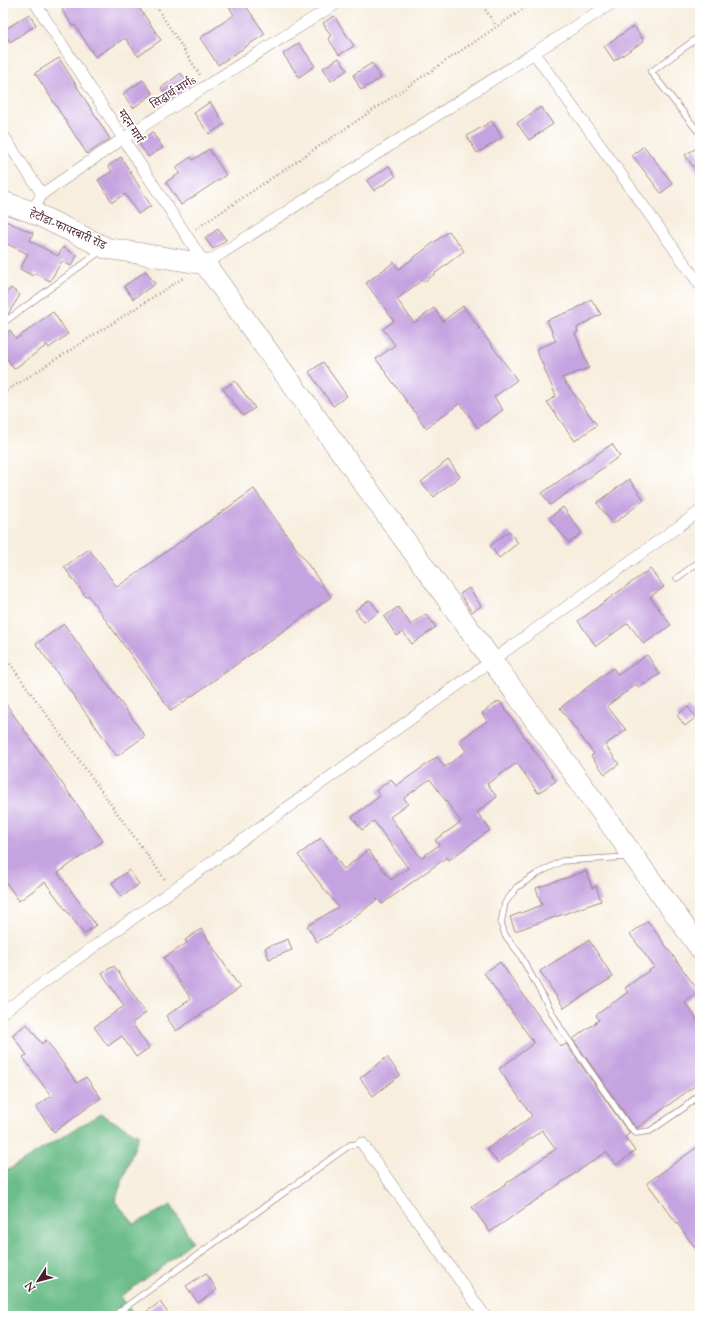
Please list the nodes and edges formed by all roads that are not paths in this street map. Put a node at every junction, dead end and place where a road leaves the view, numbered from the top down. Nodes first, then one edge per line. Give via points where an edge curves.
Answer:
1 (35, 3) edge
2 (337, 3) edge
3 (612, 3) edge
4 (700, 36) edge
5 (534, 53) junction
6 (697, 130) dead end
7 (3, 135) edge
8 (124, 138) junction
9 (42, 194) junction
10 (3, 202) edge
11 (32, 212) junction
12 (106, 248) junction
13 (205, 264) junction
14 (700, 285) edge
15 (3, 323) edge
16 (700, 511) edge
17 (700, 561) edge
18 (677, 578) dead end
19 (492, 660) junction
20 (634, 856) junction
21 (700, 948) edge
22 (3, 1012) edge
23 (700, 1094) edge
24 (362, 1143) joint
25 (113, 1316) edge
26 (485, 1316) edge

1 - 8 street, मदन मार्ग
2 - 8 street, सिद्धार्थ मार्गs
3 - 5 street
4 - 6 lane via 651,72
5 - 13 street
5 - 14 street
7 - 9 street
8 - 9 street, सिद्धार्थ मार्गs
8 - 13 street, मदन मार्ग
9 - 11 street, सिद्धार्थ मार्गs
10 - 11 highway, हेटौडा-फापरबारी रोड
11 - 12 highway, हेटौडा-फापरबारी रोड
12 - 13 highway, हेटौडा-फापरबारी रोड
12 - 15 lane
13 - 19 highway
16 - 19 street
17 - 18 lane
19 - 20 highway
19 - 22 street
20 - 21 highway
20 - 23 lane via 562,861 556,864 517,887 505,903 501,923 505,935 520,953 569,1042 636,1133 650,1131
24 - 25 lane via 350,1145
24 - 26 street

